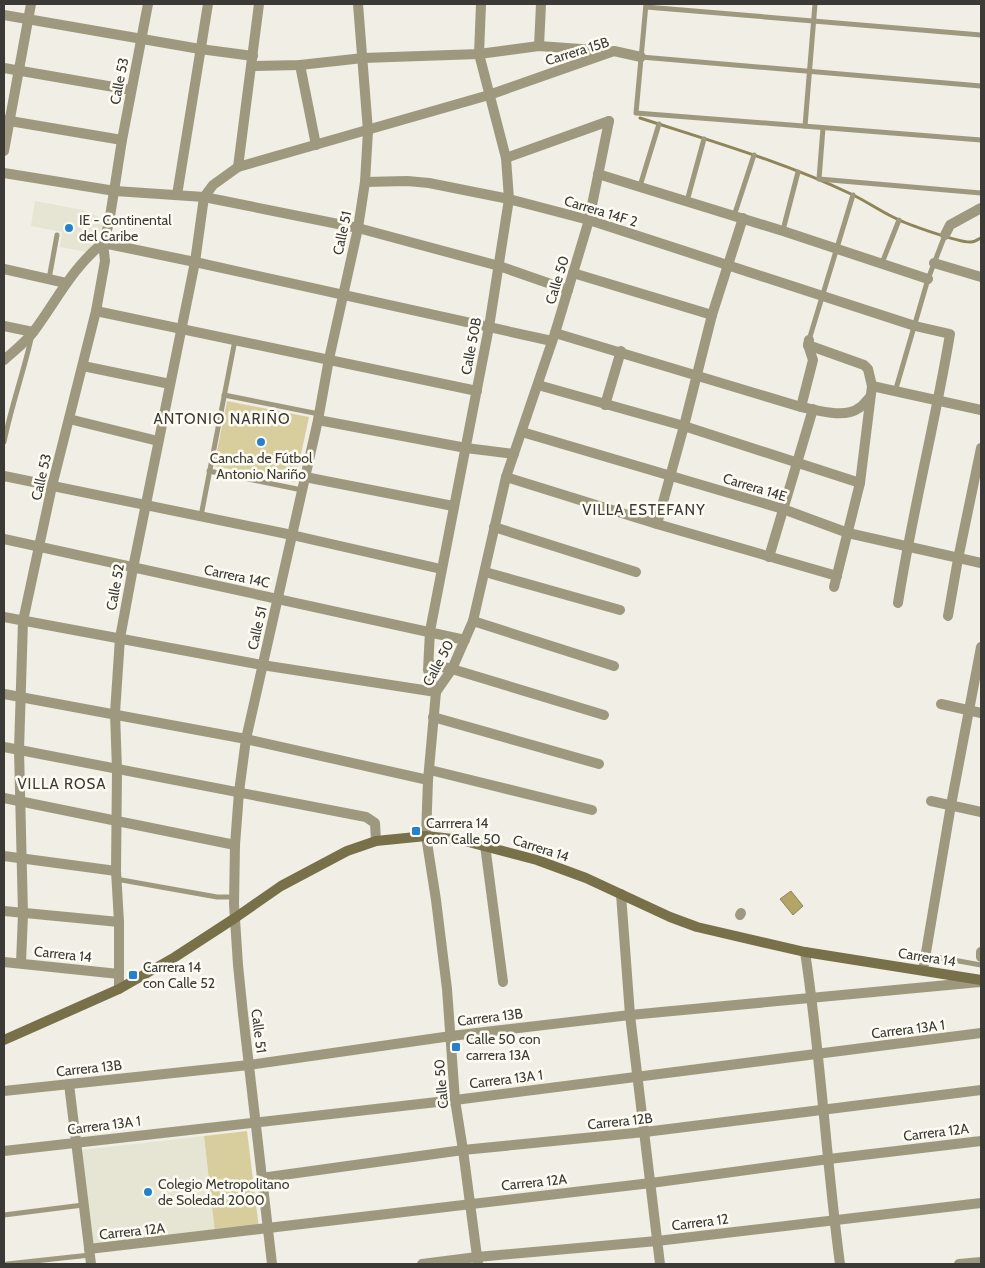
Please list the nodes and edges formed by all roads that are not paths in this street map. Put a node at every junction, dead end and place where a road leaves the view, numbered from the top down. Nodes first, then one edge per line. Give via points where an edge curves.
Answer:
1 (31, 4) edge
2 (148, 4) edge
3 (208, 4) edge
4 (258, 4) edge
5 (267, 4) edge
6 (358, 4) edge
7 (481, 4) edge
8 (541, 4) edge
9 (815, 4) edge
10 (646, 5) edge
11 (4, 15) edge
12 (28, 19) junction
13 (814, 20) junction
14 (981, 36) edge
15 (141, 39) junction
16 (539, 46) junction
17 (200, 49) junction
18 (614, 52) junction
19 (479, 54) junction
20 (641, 57) junction
21 (363, 58) junction
22 (252, 61) junction
23 (300, 66) junction
24 (4, 68) edge
25 (18, 70) junction
26 (810, 72) junction
27 (981, 86) edge
28 (131, 90) junction
29 (488, 95) junction
30 (6, 121) edge
31 (659, 124) dead end
32 (805, 126) junction
33 (823, 128) junction
34 (368, 131) junction
35 (704, 139) dead end
36 (122, 140) junction
37 (981, 140) edge
38 (316, 145) junction
39 (4, 151) edge
40 (754, 155) dead end
41 (506, 158) junction
42 (238, 167) junction
43 (798, 172) dead end
44 (4, 173) edge
45 (598, 174) junction
46 (365, 182) junction
47 (640, 187) junction
48 (115, 191) junction
49 (981, 193) edge
50 (177, 195) junction
51 (853, 195) dead end
52 (204, 197) junction
53 (509, 199) junction
54 (686, 201) junction
55 (981, 208) edge
56 (738, 217) junction
57 (589, 220) junction
58 (898, 220) dead end
59 (358, 228) junction
60 (782, 231) junction
61 (57, 235) dead end
62 (945, 235) joint
63 (103, 243) junction
64 (837, 248) junction
65 (195, 262) junction
66 (882, 263) junction
67 (934, 263) junction
68 (728, 265) junction
69 (499, 266) junction
70 (4, 269) edge
71 (573, 273) junction
72 (981, 277) edge
73 (49, 279) junction
74 (928, 279) junction
75 (66, 283) junction
76 (568, 290) junction
77 (342, 295) junction
78 (823, 297) junction
79 (96, 311) junction
80 (712, 315) junction
81 (4, 326) edge
82 (915, 326) junction
83 (489, 327) junction
84 (182, 328) junction
85 (33, 332) junction
86 (554, 337) junction
87 (235, 339) junction
88 (808, 342) junction
89 (621, 351) junction
90 (329, 359) junction
91 (4, 360) edge
92 (83, 366) junction
93 (697, 376) junction
94 (170, 384) junction
95 (538, 385) junction
96 (477, 391) junction
97 (871, 392) junction
98 (895, 392) junction
99 (224, 395) junction
100 (939, 401) junction
101 (605, 405) junction
102 (801, 407) junction
103 (813, 409) junction
104 (981, 410) edge
105 (318, 417) junction
106 (6, 419) edge
107 (69, 419) junction
108 (684, 426) junction
109 (522, 432) junction
110 (158, 441) junction
111 (4, 442) edge
112 (466, 448) junction
113 (981, 448) edge
114 (514, 454) junction
115 (798, 462) junction
116 (209, 471) junction
117 (670, 475) junction
118 (4, 476) edge
119 (305, 476) junction
120 (506, 477) junction
121 (860, 483) junction
122 (52, 486) junction
123 (302, 490) junction
124 (145, 505) junction
125 (453, 506) junction
126 (783, 509) junction
127 (200, 516) junction
128 (657, 524) junction
129 (494, 527) junction
130 (848, 533) junction
131 (292, 535) junction
132 (4, 539) edge
133 (40, 547) junction
134 (906, 547) junction
135 (769, 557) junction
136 (958, 558) junction
137 (981, 563) edge
138 (133, 568) junction
139 (441, 570) junction
140 (485, 572) junction
141 (636, 572) dead end
142 (837, 576) junction
143 (834, 587) dead end
144 (278, 599) junction
145 (898, 603) dead end
146 (620, 610) dead end
147 (948, 616) dead end
148 (4, 617) edge
149 (23, 620) junction
150 (473, 621) junction
151 (430, 631) junction
152 (120, 638) junction
153 (465, 640) junction
154 (981, 647) edge
155 (429, 664) junction
156 (262, 666) junction
157 (614, 666) dead end
158 (452, 668) junction
159 (436, 692) junction
160 (4, 694) edge
161 (21, 696) junction
162 (940, 704) dead end
163 (970, 710) junction
164 (115, 713) junction
165 (981, 713) edge
166 (604, 715) dead end
167 (433, 718) junction
168 (246, 740) junction
169 (4, 747) edge
170 (19, 750) junction
171 (599, 764) dead end
172 (117, 770) junction
173 (429, 775) junction
174 (239, 792) junction
175 (4, 798) edge
176 (21, 801) junction
177 (931, 801) dead end
178 (951, 805) junction
179 (592, 810) dead end
180 (981, 812) edge
181 (117, 822) junction
182 (426, 836) junction
183 (376, 841) junction
184 (235, 845) junction
185 (485, 845) junction
186 (4, 856) edge
187 (22, 859) junction
188 (116, 875) junction
189 (621, 894) junction
190 (234, 897) junction
191 (4, 911) edge
192 (23, 914) junction
193 (236, 918) junction
194 (119, 922) junction
195 (805, 952) junction
196 (981, 952) edge
197 (925, 954) junction
198 (981, 957) edge
199 (4, 962) edge
200 (21, 963) junction
201 (981, 965) edge
202 (923, 970) junction
203 (119, 974) junction
204 (981, 981) edge
205 (502, 982) dead end
206 (119, 989) junction
207 (812, 998) junction
208 (630, 1015) junction
209 (981, 1033) edge
210 (451, 1036) junction
211 (4, 1040) edge
212 (818, 1053) junction
213 (249, 1065) junction
214 (638, 1077) junction
215 (69, 1084) junction
216 (981, 1090) edge
217 (4, 1091) edge
218 (455, 1100) junction
219 (824, 1109) junction
220 (255, 1121) junction
221 (645, 1132) junction
222 (981, 1140) edge
223 (76, 1142) junction
224 (463, 1150) junction
225 (4, 1151) edge
226 (829, 1159) junction
227 (261, 1178) junction
228 (651, 1183) junction
229 (981, 1202) edge
230 (470, 1203) junction
231 (84, 1205) junction
232 (4, 1215) edge
233 (834, 1220) junction
234 (267, 1229) junction
235 (657, 1241) junction
236 (90, 1256) edge
237 (477, 1260) edge
238 (981, 1262) edge
239 (8, 1264) edge
240 (272, 1264) edge
241 (422, 1264) edge
242 (660, 1264) edge
243 (840, 1264) edge
244 (959, 1264) edge

1 - 12 street
2 - 15 street, Calle 53
3 - 17 street
4 - 5 street
4 - 22 street
6 - 21 street, Calle 51
7 - 19 street, Calle 50B
8 - 16 street
9 - 13 lane
10 - 13 lane
10 - 20 lane
11 - 12 street
12 - 15 street
12 - 25 street
13 - 14 lane
13 - 26 lane
15 - 17 street
15 - 28 street, Calle 53
16 - 18 street
16 - 19 street
17 - 22 street
17 - 50 street
18 - 20 street, Carrera 15B
18 - 29 street, Carrera 15B
19 - 21 street
19 - 29 street, Calle 50B
20 - 26 lane, Carrera 15B
20 - 32 lane via 636,113
21 - 23 street
21 - 34 street, Calle 51
22 - 23 street
22 - 42 street
23 - 38 street
24 - 25 street
25 - 28 street
25 - 30 street
26 - 27 lane, Carrera 15B
26 - 32 lane
28 - 36 street, Calle 53
29 - 34 street, Carrera 15B
29 - 41 street, Calle 50B
30 - 36 street
30 - 39 street
31 - 47 lane
32 - 33 lane
33 - 37 lane
33 - 49 lane via 819,179
34 - 38 street, Carrera 15B
34 - 46 street, Calle 51
35 - 54 lane
36 - 48 street, Calle 53
38 - 42 street, Carrera 15B
40 - 56 lane
41 - 45 street, Calle 50 via 609,121
41 - 53 street, Calle 50B
42 - 52 street, Carrera 15B via 213,185
43 - 60 lane
44 - 48 street
45 - 47 street
45 - 57 street, Calle 50
46 - 53 street, Carrera 14F 2 via 428,183
46 - 59 street, Calle 51
47 - 54 street
48 - 50 street
48 - 63 street, Calle 53
50 - 52 street
51 - 64 lane
52 - 59 street
52 - 65 street, Calle 52
53 - 57 street, Carrera 14F 2
53 - 69 street, Calle 50B
54 - 56 street
55 - 62 street via 950,225
56 - 60 street
56 - 68 street
57 - 68 street, Carrera 14F 2
57 - 71 street, Calle 50
58 - 66 lane
59 - 69 street
59 - 77 street, Calle 51
60 - 64 street
61 - 73 lane
62 - 67 lane
63 - 65 street
63 - 75 street via 86,256
63 - 79 street, Calle 53 via 105,261
64 - 66 street
64 - 78 lane
65 - 77 street
65 - 84 street, Calle 52
66 - 74 street
67 - 72 street
67 - 74 lane
68 - 78 street, Carrera 14F 2
68 - 80 street
69 - 76 street
69 - 83 street, Calle 50B
70 - 73 street
71 - 76 street, Calle 50
71 - 80 street
73 - 75 street
74 - 82 lane
75 - 85 street
76 - 86 street, Calle 50
77 - 83 street
77 - 90 street, Calle 51
78 - 82 street, Carrera 14F 2
78 - 88 lane
79 - 84 street
79 - 92 street, Calle 53
80 - 93 street
81 - 85 street
82 - 98 lane
82 - 100 street, Carrera 14F 2 via 950,334
83 - 86 street
83 - 96 street, Calle 50B
84 - 87 street
84 - 94 street, Calle 52
85 - 91 street
85 - 106 lane via 22,376
86 - 89 street
86 - 95 street, Calle 50
87 - 90 street
87 - 99 lane
88 - 97 street via 866,367
88 - 102 street via 813,360
89 - 93 street
89 - 101 street
90 - 96 street
90 - 105 street, Calle 51
92 - 94 street
92 - 107 street, Calle 53
93 - 102 street
93 - 108 street
94 - 110 street, Calle 52
95 - 101 street
95 - 109 street, Calle 50
96 - 112 street, Calle 50B
97 - 98 street
97 - 103 street via 859,408 850,412
97 - 121 street
98 - 100 street
99 - 105 lane
99 - 116 lane
100 - 104 street
100 - 134 street
101 - 108 street
102 - 103 street
103 - 115 street
105 - 112 street
105 - 119 street, Calle 51
106 - 111 lane
107 - 110 street
107 - 122 street, Calle 53
108 - 115 street
108 - 117 street
109 - 114 street, Calle 50
109 - 117 street, Carrera 14E
110 - 124 street, Calle 52
112 - 114 street
112 - 125 street, Calle 50B
113 - 136 street
114 - 120 street, Calle 50
115 - 121 street
115 - 126 street
116 - 123 lane
116 - 127 lane
117 - 126 street, Carrera 14E
117 - 128 street
118 - 122 street
119 - 123 street, Calle 51
119 - 125 street
120 - 128 street
120 - 129 street, Calle 50
121 - 130 street
122 - 124 street
122 - 133 street, Calle 53
123 - 131 street, Calle 51
124 - 127 street
124 - 138 street, Calle 52
125 - 139 street, Calle 50B
126 - 130 street, Carrera 14E
126 - 135 street
127 - 131 street
128 - 135 street
129 - 140 street, Calle 50
129 - 141 street
130 - 134 street, Carrera 14E
130 - 142 street
131 - 139 street
131 - 144 street, Calle 51
132 - 133 street, Carrera 14C
133 - 138 street, Carrera 14C
133 - 149 street, Calle 53
134 - 136 street, Carrera 14E
134 - 145 street
135 - 142 street
136 - 137 street, Carrera 14E
136 - 147 street
138 - 144 street, Carrera 14C
138 - 152 street, Calle 52
139 - 151 street, Calle 50B
140 - 146 street
140 - 150 street, Calle 50
142 - 143 street
144 - 151 street, Carrera 14C
144 - 156 street, Calle 51
148 - 149 street
149 - 152 street
149 - 161 street, Calle 53
150 - 153 street, Calle 50
150 - 157 street
151 - 153 street, Carrera 14C
151 - 155 street, Calle 50B
152 - 156 street
152 - 164 street, Calle 52
153 - 158 street, Calle 50
154 - 163 street
155 - 158 street
155 - 159 street, Calle 50B
156 - 159 street
156 - 168 street, Calle 51
158 - 159 street, Calle 50
158 - 166 street
159 - 167 street, Calle 50
160 - 161 street
161 - 164 street
161 - 170 street, Calle 53
162 - 163 street
163 - 165 street
163 - 178 street
164 - 168 street
164 - 172 street, Calle 52
167 - 171 street
167 - 173 street, Calle 50
168 - 173 street
168 - 174 street, Calle 51
169 - 170 street
170 - 172 street
170 - 176 street, Calle 53
172 - 174 street
172 - 181 street, Calle 52
173 - 179 street
173 - 182 street, Calle 50
174 - 183 street via 369,818 375,823
174 - 184 street, Calle 51
175 - 176 street
176 - 181 street
176 - 187 street, Calle 53
177 - 178 street
178 - 180 street
178 - 197 street
181 - 184 street
181 - 188 street, Calle 52
182 - 183 main road, Carrera 14
182 - 185 main road, Carrera 14
182 - 210 street, Calle 50
183 - 193 main road, Carrera 14 via 347,851 281,886
184 - 190 street, Calle 51
185 - 189 main road, Carrera 14 via 537,860
185 - 205 street
186 - 187 street
187 - 188 street
187 - 192 street, Calle 53
188 - 190 lane via 217,897
188 - 194 street, Calle 52
189 - 195 main road, Carrera 14 via 697,927
189 - 208 street
190 - 193 street, Calle 51
191 - 192 street
192 - 194 street
192 - 200 street, Calle 53
193 - 206 main road, Carrera 14
193 - 213 street, Calle 51
194 - 203 street, Calle 52
195 - 202 main road, Carrera 14
195 - 207 street
196 - 198 street
197 - 201 lane
197 - 202 street
199 - 200 street, Carrera 14
200 - 203 street, Carrera 14
202 - 204 main road, Carrera 14
203 - 206 street, Calle 52
204 - 207 street, Carrera 13B
206 - 211 main road, Carrera 14
207 - 208 street, Carrera 13B
207 - 212 street
208 - 210 street, Carrera 13B
208 - 214 street
209 - 212 street, Carrera 13A 1
210 - 213 street, Carrera 13B
210 - 218 street, Calle 50
212 - 214 street, Carrera 13A 1
212 - 219 street
213 - 215 street, Carrera 13B
213 - 220 street, Calle 51
214 - 218 street, Carrera 13A 1
214 - 221 street
215 - 217 street, Carrera 13B
215 - 223 street
216 - 219 street, Carrera 12B
218 - 220 street, Carrera 13A 1
218 - 224 street, Calle 50
219 - 221 street, Carrera 12B
219 - 226 street
220 - 223 street, Carrera 13A 1
220 - 227 street, Calle 51
221 - 224 street, Carrera 12B
221 - 228 street
222 - 226 street, Carrera 12A
223 - 225 street, Carrera 13A 1
223 - 231 street
224 - 227 street, Carrera 12B
224 - 230 street, Calle 50
226 - 228 street, Carrera 12A
226 - 233 street
227 - 234 street, Calle 51
228 - 230 street, Carrera 12A
228 - 235 street
229 - 233 street, Carrera 12
230 - 234 street, Carrera 12A
230 - 237 street, Calle 50
231 - 232 lane
231 - 236 street
233 - 235 street, Carrera 12
233 - 243 street
234 - 236 street, Carrera 12A
234 - 240 street, Calle 51
235 - 237 street, Carrera 12
235 - 242 street
236 - 239 lane
237 - 241 street, Carrera 12
238 - 244 street

